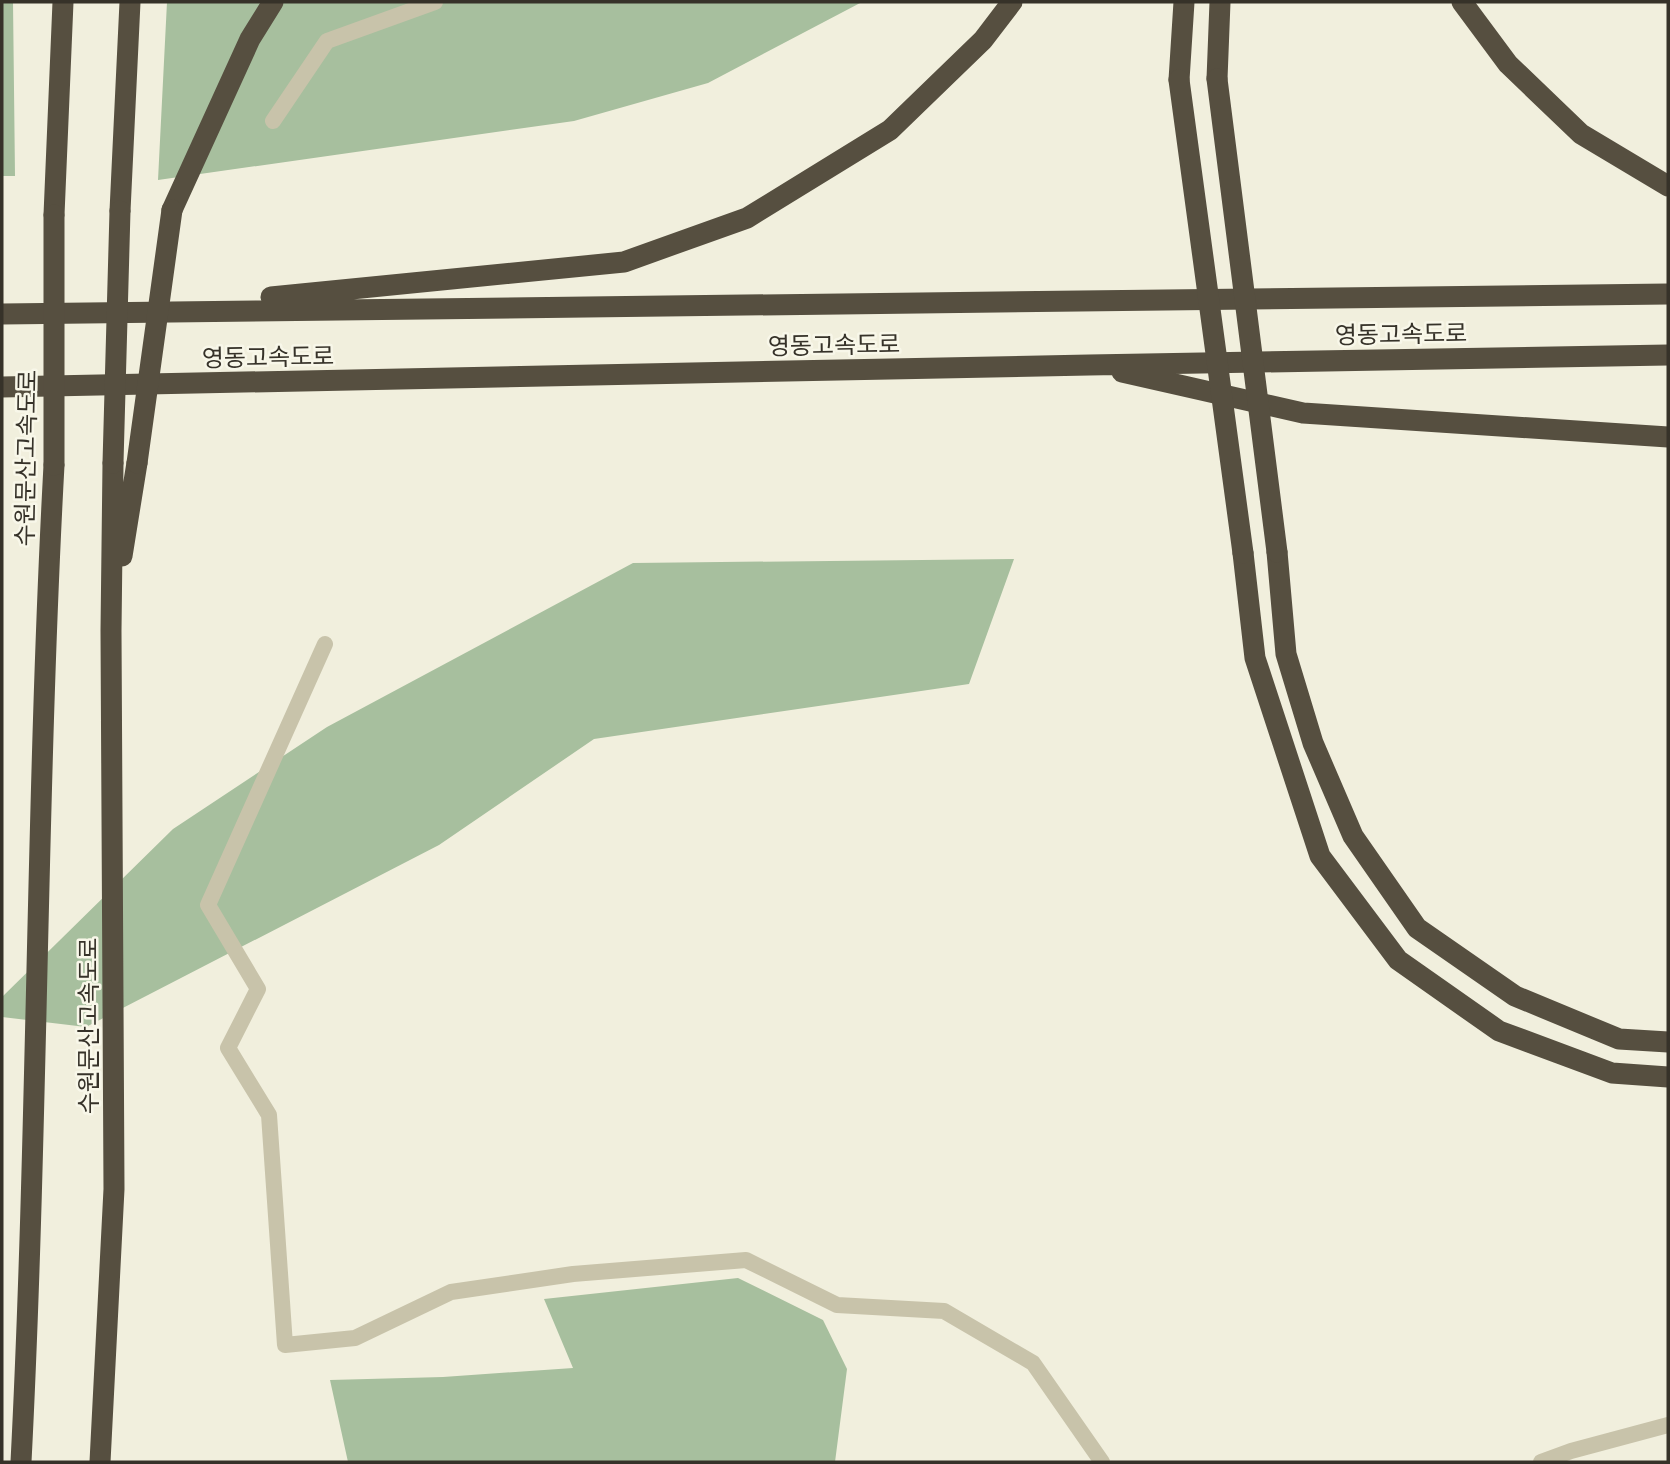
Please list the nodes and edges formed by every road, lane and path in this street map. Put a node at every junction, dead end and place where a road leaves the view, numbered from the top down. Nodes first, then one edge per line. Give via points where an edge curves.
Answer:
1 (130, 2) edge
2 (273, 2) edge
3 (435, 2) edge
4 (1012, 2) edge
5 (1184, 2) edge
6 (1220, 2) edge
7 (1462, 2) edge
8 (62, 3) edge
9 (272, 121) dead end
10 (1668, 186) edge
11 (1668, 294) edge
12 (134, 311) junction
13 (2, 314) edge
14 (1668, 355) edge
15 (1089, 365) junction
16 (2, 387) edge
17 (1668, 437) edge
18 (111, 631) junction
19 (326, 644) dead end
20 (1668, 1042) edge
21 (1668, 1077) edge
22 (1668, 1425) edge
23 (21, 1462) edge
24 (100, 1462) edge
25 (1102, 1462) edge
26 (1541, 1462) edge

1 - 18 highway, 수원문산고속도로, bridge via 120,211
2 - 18 highway, bridge via 250,39 172,209
3 - 9 lane via 327,41
4 - 12 highway via 983,40 890,130 747,218 624,262
5 - 21 highway, bridge via 1179,80 1255,658 1320,856 1398,960 1499,1031 1612,1073
6 - 20 highway, bridge via 1217,79 1286,654 1313,743 1353,836 1417,928 1515,996 1619,1039
7 - 10 highway via 1508,64 1581,134
8 - 23 highway, 수원문산고속도로, bridge via 54,215 54,465 30,1301
11 - 12 highway, 영동고속도로
12 - 13 highway, 영동고속도로
14 - 15 highway, 영동고속도로
15 - 16 highway, 영동고속도로
15 - 17 highway via 1303,413
18 - 24 highway, 수원문산고속도로 via 114,1189
19 - 25 lane via 208,905 258,989 228,1048 269,1115 285,1345 355,1338 451,1292 573,1274 747,1260 837,1305 944,1311 1032,1363
22 - 26 lane

